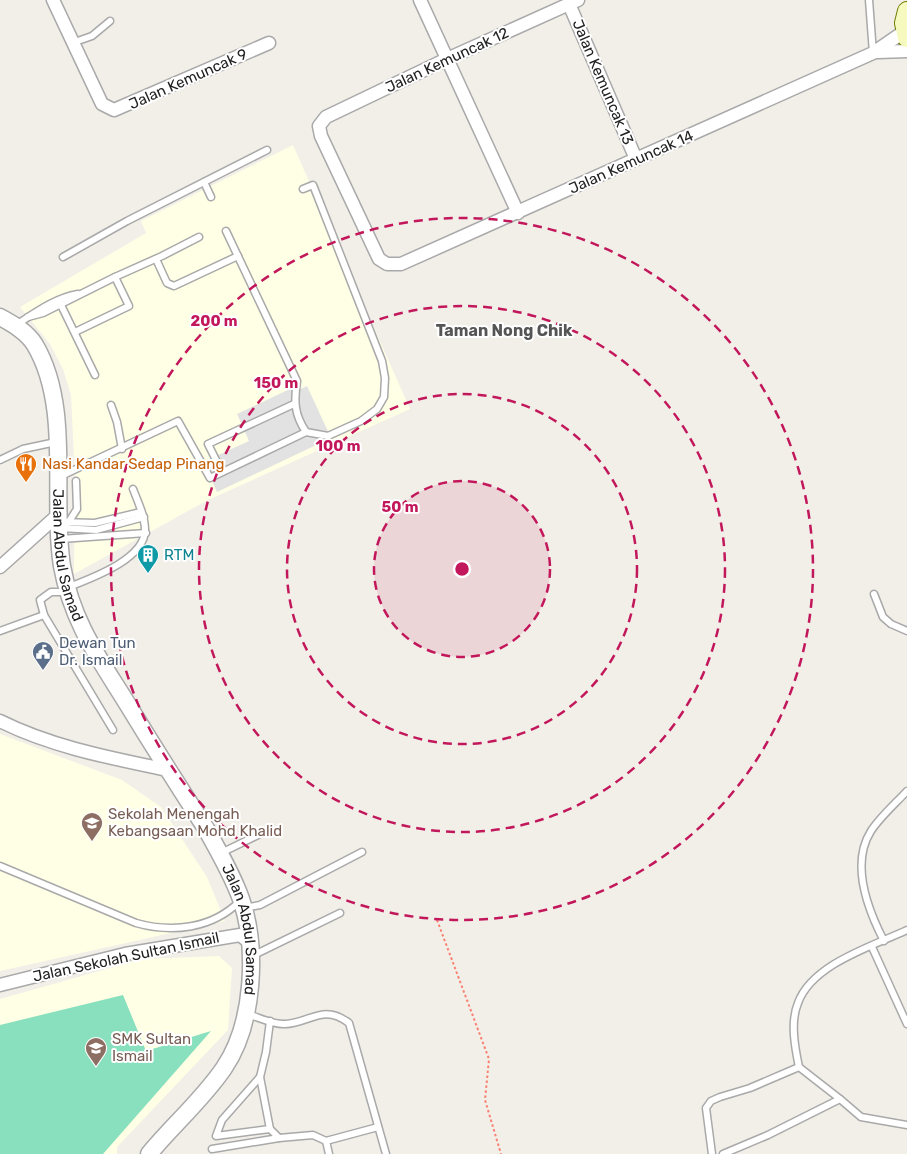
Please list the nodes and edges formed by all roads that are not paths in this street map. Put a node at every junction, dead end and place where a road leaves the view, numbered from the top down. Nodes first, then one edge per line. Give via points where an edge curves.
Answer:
1 (53, 0) edge
2 (420, 0) edge
3 (868, 0) edge
4 (906, 0) edge
5 (574, 2) edge
6 (907, 6) edge
7 (907, 11) edge
8 (110, 22) dead end
9 (906, 34) edge
10 (72, 43) junction
11 (269, 43) dead end
12 (907, 51) edge
13 (873, 53) junction
14 (447, 59) junction
15 (267, 150) dead end
16 (636, 159) junction
17 (204, 182) junction
18 (303, 189) dead end
19 (211, 197) dead end
20 (518, 213) junction
21 (226, 231) dead end
22 (199, 237) dead end
23 (238, 256) junction
24 (63, 257) dead end
25 (156, 259) junction
26 (387, 264) joint
27 (115, 277) junction
28 (82, 293) junction
29 (61, 305) junction
30 (0, 317) edge
31 (22, 321) junction
32 (75, 332) junction
33 (94, 375) dead end
34 (294, 404) junction
35 (110, 405) dead end
36 (306, 432) junction
37 (57, 441) junction
38 (122, 448) junction
39 (0, 460) edge
40 (222, 472) junction
41 (58, 478) junction
42 (76, 481) dead end
43 (133, 489) dead end
44 (143, 514) junction
45 (61, 525) junction
46 (146, 533) junction
47 (0, 567) edge
48 (68, 590) junction
49 (874, 594) dead end
50 (44, 615) junction
51 (0, 631) edge
52 (907, 631) edge
53 (0, 721) edge
54 (113, 730) dead end
55 (168, 770) junction
56 (907, 791) edge
57 (258, 835) dead end
58 (362, 852) dead end
59 (219, 854) junction
60 (0, 866) edge
61 (242, 904) junction
62 (340, 913) dead end
63 (907, 930) edge
64 (884, 941) junction
65 (872, 947) junction
66 (250, 949) junction
67 (0, 985) edge
68 (245, 1013) junction
69 (270, 1021) junction
70 (907, 1024) edge
71 (799, 1067) junction
72 (260, 1077) junction
73 (840, 1099) junction
74 (907, 1125) edge
75 (378, 1127) junction
76 (270, 1129) junction
77 (279, 1138) junction
78 (326, 1141) junction
79 (212, 1149) dead end
80 (149, 1154) edge
81 (330, 1154) edge
82 (386, 1154) edge
83 (712, 1154) edge
84 (722, 1154) edge

1 - 10 street, Jalan Kemuncak 9
2 - 14 street
3 - 13 lane
4 - 6 main road
5 - 14 street, Jalan Kemuncak 12
5 - 16 street, Jalan Kemuncak 13
7 - 9 main road
8 - 10 lane via 92,36
9 - 13 street, Jalan Kemuncak 14
10 - 11 street, Jalan Kemuncak 9 via 102,104 114,110
12 - 13 street, Jalan Kemuncak 14
13 - 16 street, Jalan Kemuncak 14
14 - 20 street
14 - 26 street, Jalan Kemuncak 12 via 326,117 319,126 379,259
15 - 17 lane
16 - 20 street, Jalan Kemuncak 14
17 - 19 lane
17 - 24 lane via 127,220
18 - 36 lane via 313,185 382,361 385,378 384,397 377,409 361,422 328,436
20 - 26 street, Jalan Kemuncak 14 via 401,264
21 - 23 lane
22 - 25 lane
23 - 25 lane via 174,286 167,283
23 - 34 lane via 297,381
25 - 27 lane
27 - 28 lane
27 - 32 lane via 129,306
28 - 29 lane
28 - 31 lane via 67,296
29 - 31 lane
29 - 32 lane
30 - 31 street, Jalan Abdul Samad
31 - 37 street, Jalan Abdul Samad via 53,391
32 - 33 lane
34 - 36 lane via 297,418
34 - 40 lane via 208,444
35 - 38 lane
36 - 40 lane
37 - 39 lane via 23,449
37 - 41 street, Jalan Abdul Samad
38 - 40 lane via 178,421 210,478
38 - 41 lane
41 - 45 street, Jalan Abdul Samad
42 - 45 lane via 77,509
43 - 44 lane
44 - 45 lane via 95,523
44 - 45 lane via 96,530
44 - 46 lane
45 - 46 lane
45 - 47 street
45 - 48 street, Jalan Abdul Samad
46 - 48 lane via 134,555
48 - 50 lane via 50,592 40,600
48 - 55 street, Jalan Abdul Samad via 72,607 91,647
49 - 52 lane via 883,617
50 - 51 lane
50 - 54 lane
53 - 55 street via 26,734
55 - 59 street, Jalan Abdul Samad
56 - 64 lane via 871,832 861,857 869,912
57 - 59 lane
58 - 61 lane via 260,906
59 - 61 street, Jalan Abdul Samad
60 - 61 lane via 152,927 195,926
61 - 66 street, Jalan Abdul Samad
62 - 66 lane
63 - 64 lane
64 - 65 lane
65 - 70 lane
65 - 71 lane via 826,968 815,977 798,1002 794,1021
66 - 67 street, Jalan Sekolah Sultan Ismail via 240,935 223,936 125,954
66 - 68 street, Jalan Abdul Samad
68 - 69 lane
68 - 80 street, Jalan Abdul Samad via 236,1044 224,1067
69 - 72 lane
69 - 75 lane via 285,1024 321,1013 340,1016 349,1023
71 - 73 lane
71 - 83 lane via 711,1101 706,1108
72 - 76 lane
72 - 76 lane via 222,1120 216,1136
73 - 74 lane via 861,1116
73 - 84 lane
75 - 78 lane
75 - 82 lane
76 - 77 lane
77 - 78 lane via 313,1135
77 - 79 lane
78 - 81 lane

